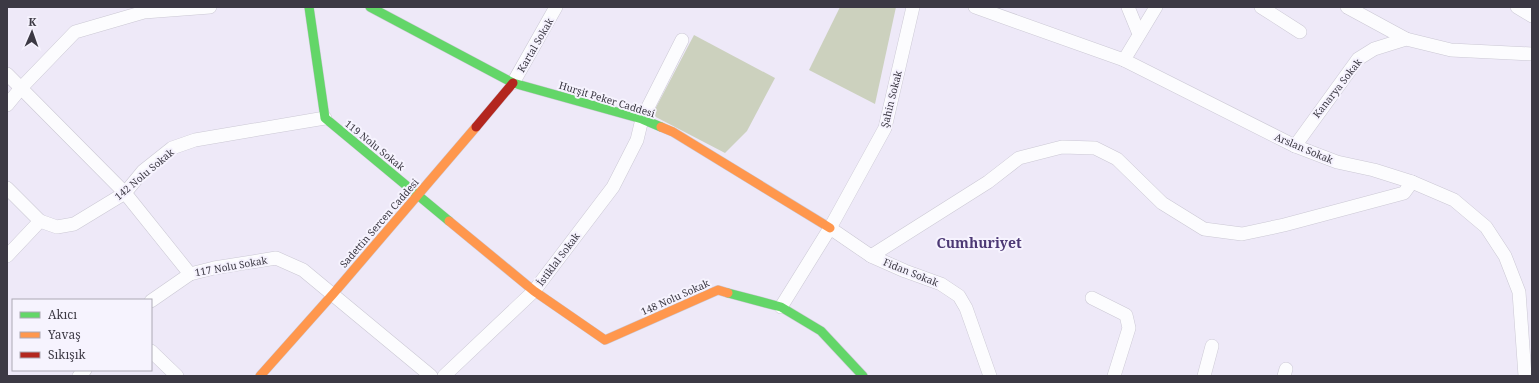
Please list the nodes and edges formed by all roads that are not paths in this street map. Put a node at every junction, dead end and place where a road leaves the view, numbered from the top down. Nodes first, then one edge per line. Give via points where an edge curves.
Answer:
1 (210, 7) edge
2 (309, 7) edge
3 (370, 7) edge
4 (556, 7) edge
5 (913, 7) edge
6 (975, 7) edge
7 (1128, 7) edge
8 (1156, 7) edge
9 (1347, 7) edge
10 (1517, 7) edge
11 (1265, 8) edge
12 (1532, 16) edge
13 (1300, 32) dead end
14 (1139, 34) junction
15 (1406, 39) junction
16 (682, 40) dead end
17 (1532, 54) edge
18 (1124, 60) junction
19 (7, 74) edge
20 (513, 83) junction
21 (21, 88) junction
22 (7, 105) edge
23 (325, 118) junction
24 (642, 119) junction
25 (1295, 146) junction
26 (1412, 182) junction
27 (7, 188) edge
28 (125, 193) junction
29 (418, 194) junction
30 (40, 221) junction
31 (830, 228) junction
32 (7, 256) edge
33 (871, 256) junction
34 (190, 274) junction
35 (534, 291) junction
36 (333, 294) junction
37 (1092, 298) dead end
38 (152, 300) edge
39 (781, 307) junction
40 (1212, 346) dead end
41 (152, 352) edge
42 (177, 376) edge
43 (260, 376) edge
44 (431, 376) edge
45 (444, 376) edge
46 (864, 376) edge
47 (990, 376) edge
48 (1114, 376) edge
49 (1204, 376) edge
50 (1525, 376) edge

1 - 21 street via 144,12 75,32
2 - 23 street
3 - 20 street, Hurşit Peker Caddesi
4 - 20 street, Kartal Sokak
5 - 31 street, Şahin Sokak via 885,128
6 - 18 street, Arslan Sokak
7 - 14 street
8 - 14 street
9 - 15 street
10 - 12 street
11 - 13 street
14 - 18 street
15 - 17 street via 1451,50
15 - 25 street, Kanarya Sokak via 1374,49 1358,59
16 - 24 street, İstiklal Sokak
18 - 25 street, Arslan Sokak
19 - 21 street, 117 Nolu Sokak
20 - 24 street, Hurşit Peker Caddesi
20 - 29 street, Sadettin Sercen Caddesi
21 - 22 street
21 - 28 street, 117 Nolu Sokak
23 - 28 street, 142 Nolu Sokak via 195,140 172,148 143,171
23 - 29 street, 119 Nolu Sokak
24 - 31 street, Hurşit Peker Caddesi via 673,132
24 - 35 street, İstiklal Sokak via 637,140 613,187
25 - 26 street, Arslan Sokak via 1337,162
26 - 33 street via 1404,193 1242,234 1204,229 1162,204 1117,159 1095,148 1062,147 1019,158 988,182
26 - 50 street, Arslan Sokak via 1454,200 1486,227 1505,256 1519,292
27 - 30 street
28 - 30 street, 142 Nolu Sokak via 74,224 57,226
28 - 34 street, 117 Nolu Sokak
29 - 35 street, 119 Nolu Sokak
29 - 36 street, Sadettin Sercen Caddesi
30 - 32 street
31 - 33 street, Fidan Sokak
31 - 39 street, Şahin Sokak
33 - 47 street, Fidan Sokak via 941,284 959,296 966,308
34 - 36 street, 117 Nolu Sokak via 276,258 303,270
34 - 38 street
35 - 39 street, 148 Nolu Sokak via 605,340 718,290
35 - 45 street, İstiklal Sokak
36 - 43 street, Sadettin Sercen Caddesi
36 - 44 street, 117 Nolu Sokak
37 - 48 street via 1126,315 1129,328
39 - 46 street, 148 Nolu Sokak via 821,331
40 - 49 street
41 - 42 street

